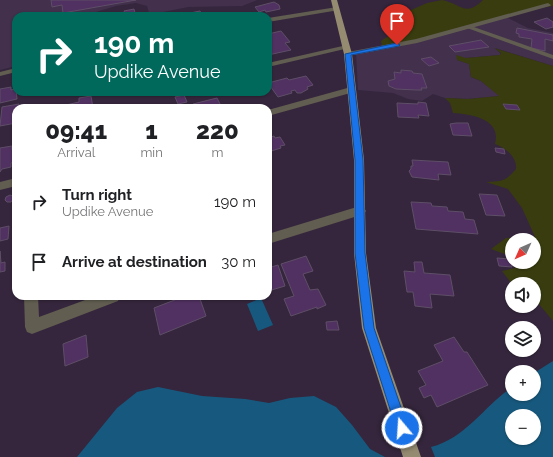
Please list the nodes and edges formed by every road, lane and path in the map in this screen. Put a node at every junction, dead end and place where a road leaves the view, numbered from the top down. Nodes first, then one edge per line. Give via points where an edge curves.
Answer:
1 (535, 0) edge
2 (335, 5) edge
3 (550, 5) edge
4 (272, 19) edge
5 (469, 27) junction
6 (347, 50) junction
7 (553, 57) edge
8 (272, 64) edge
9 (12, 71) edge
10 (0, 74) edge
11 (351, 90) junction
12 (272, 113) edge
13 (12, 183) edge
14 (0, 186) edge
15 (360, 211) junction
16 (272, 238) edge
17 (31, 300) edge
18 (103, 300) edge
19 (412, 457) edge

1 - 3 street
2 - 4 street
2 - 6 main road
3 - 5 street
5 - 6 street via 417,41
5 - 7 lane
6 - 8 lane
6 - 11 main road
9 - 10 street
11 - 12 street
11 - 15 main road via 359,160
13 - 14 street
15 - 16 street
15 - 19 main road via 360,253 369,328
17 - 18 street via 32,327

